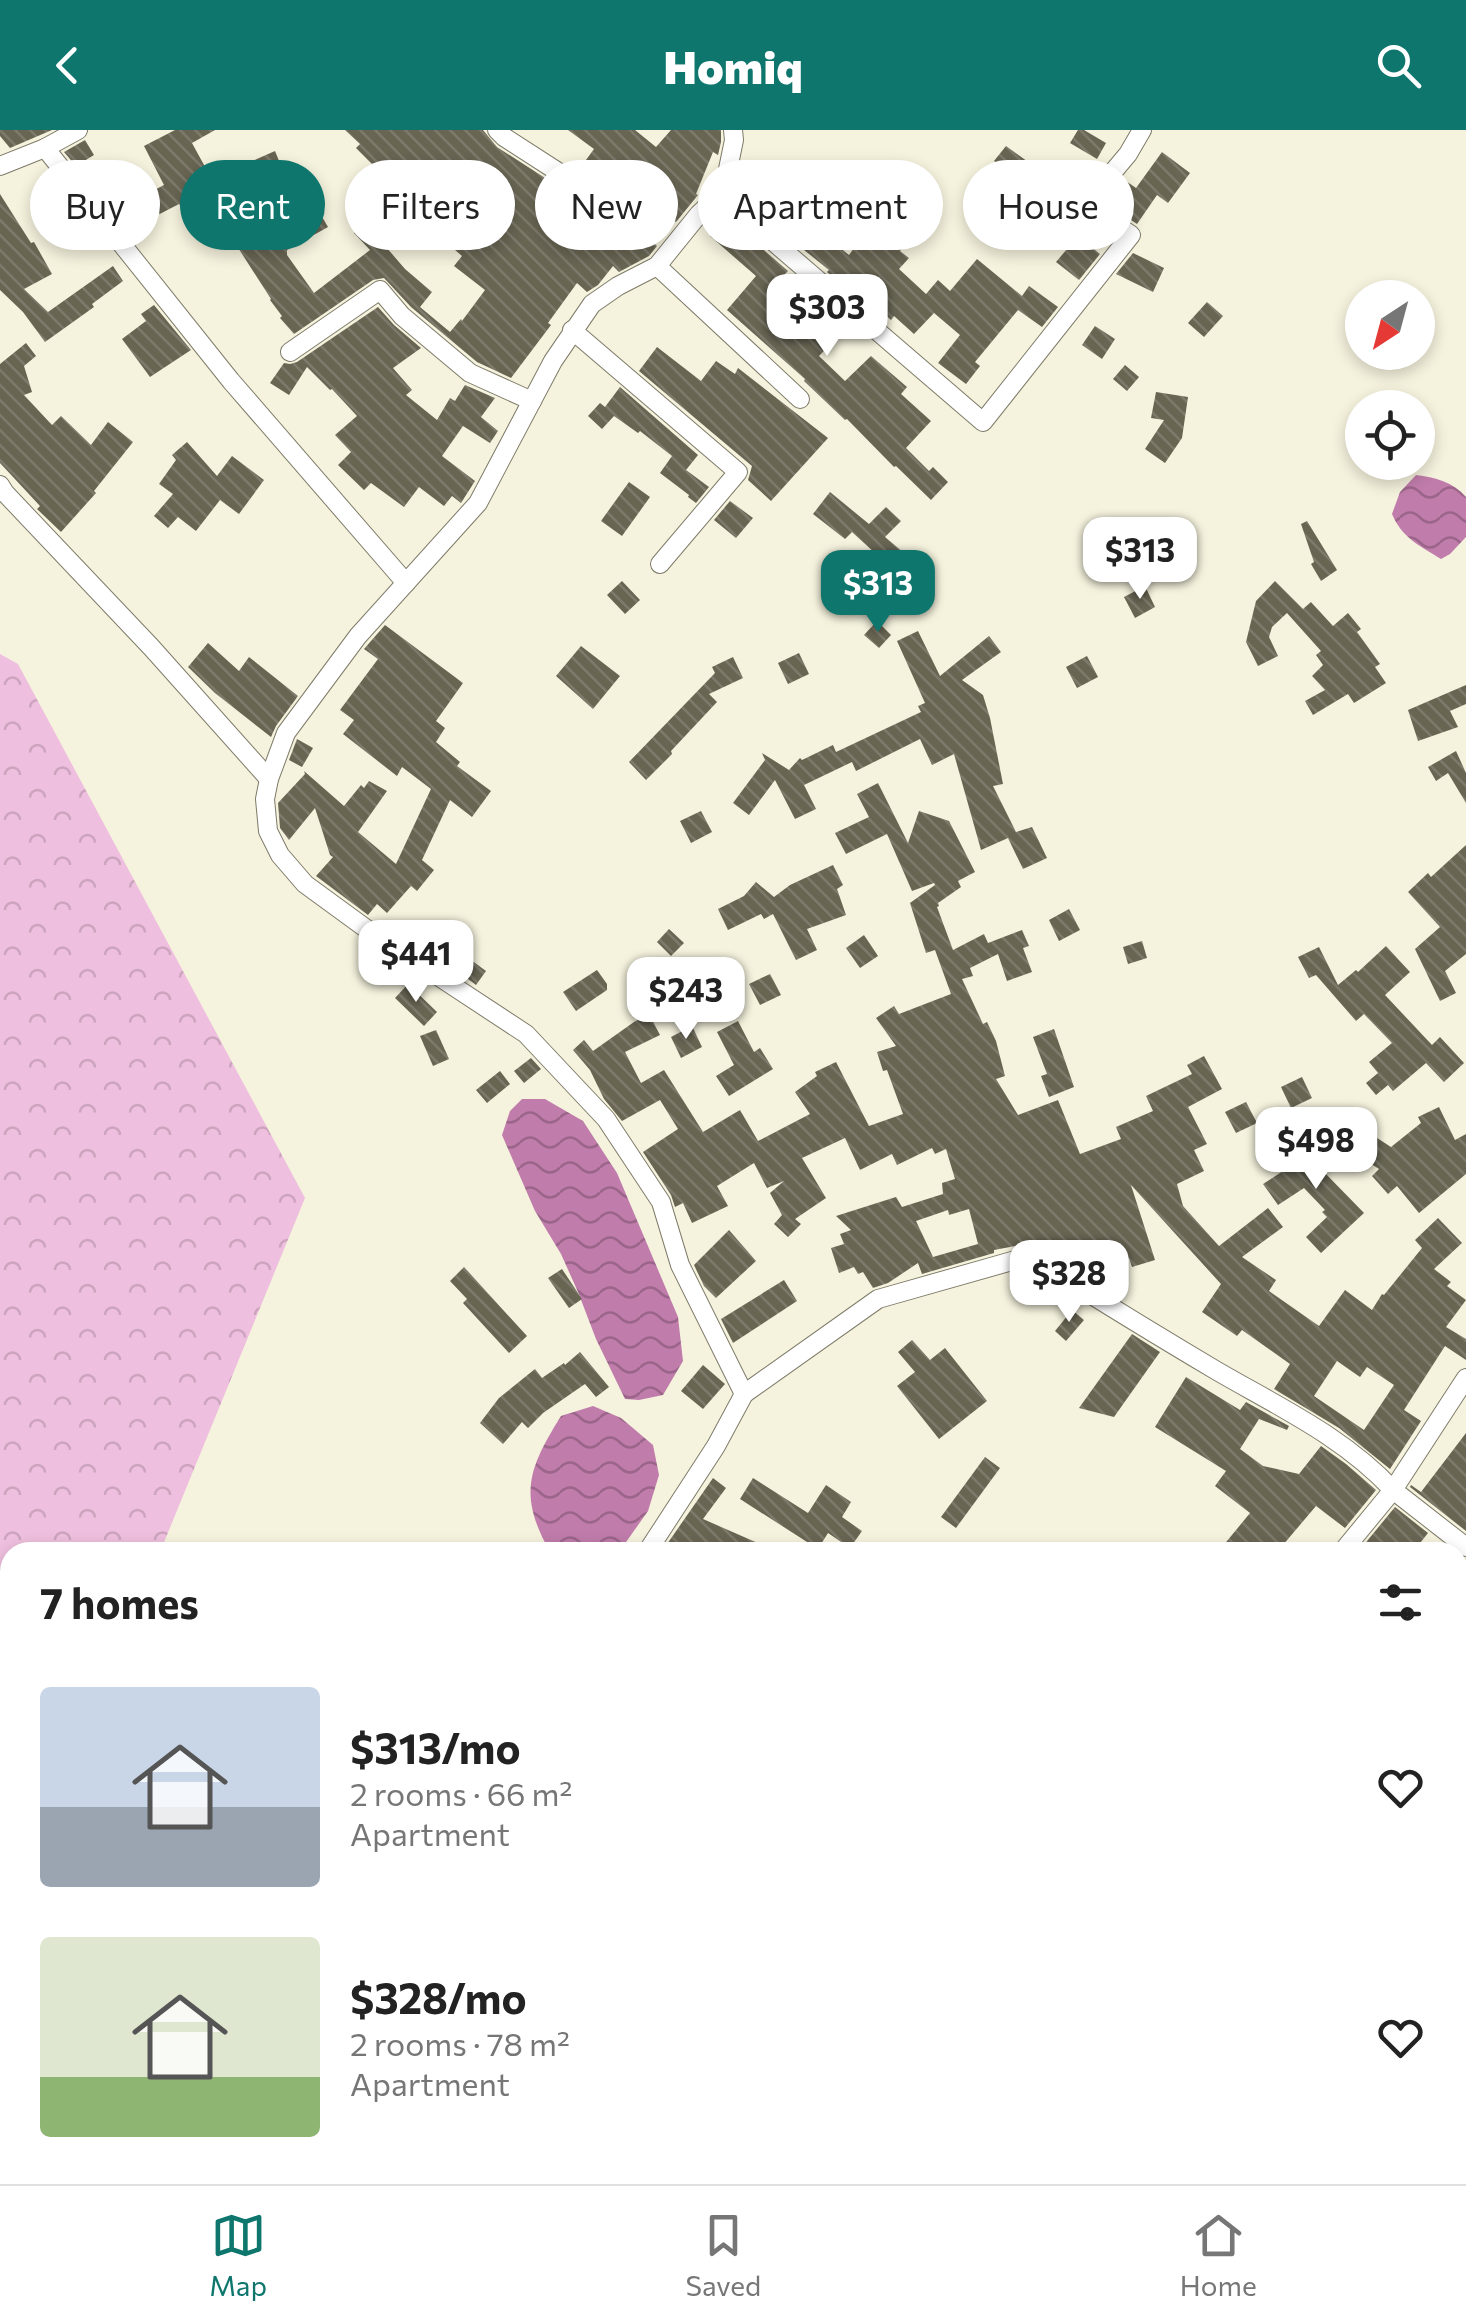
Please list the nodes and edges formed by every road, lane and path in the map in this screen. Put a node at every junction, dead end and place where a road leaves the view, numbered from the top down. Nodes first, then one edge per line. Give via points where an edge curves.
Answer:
1 (78, 130) edge
2 (497, 130) edge
3 (732, 130) edge
4 (1142, 130) edge
5 (44, 148) junction
6 (539, 160) edge
7 (730, 160) edge
8 (0, 166) edge
9 (698, 215) edge
10 (782, 250) edge
11 (657, 266) junction
12 (572, 330) junction
13 (290, 352) dead end
14 (800, 399) dead end
15 (532, 400) junction
16 (0, 485) edge
17 (660, 564) dead end
18 (406, 582) junction
19 (269, 779) junction
20 (1466, 1378) edge
21 (744, 1394) junction
22 (1394, 1490) junction
23 (653, 1542) edge
24 (1350, 1542) edge
25 (1459, 1542) edge

1 - 5 street
2 - 6 street
3 - 7 street
4 - 10 street via 1086,204 1131,235 983,422
5 - 8 street
5 - 18 street via 231,381
9 - 11 street
11 - 12 street via 592,304
11 - 14 street
12 - 15 street
12 - 17 street via 738,472
13 - 15 street via 380,290 470,373
15 - 18 street via 478,503
16 - 19 street
18 - 19 street via 286,734
19 - 21 street via 268,831 305,884 526,1034 606,1119 660,1202 680,1265
20 - 22 street
21 - 22 street via 878,1299 1031,1260 1347,1446
21 - 23 street
22 - 24 street
22 - 25 street

